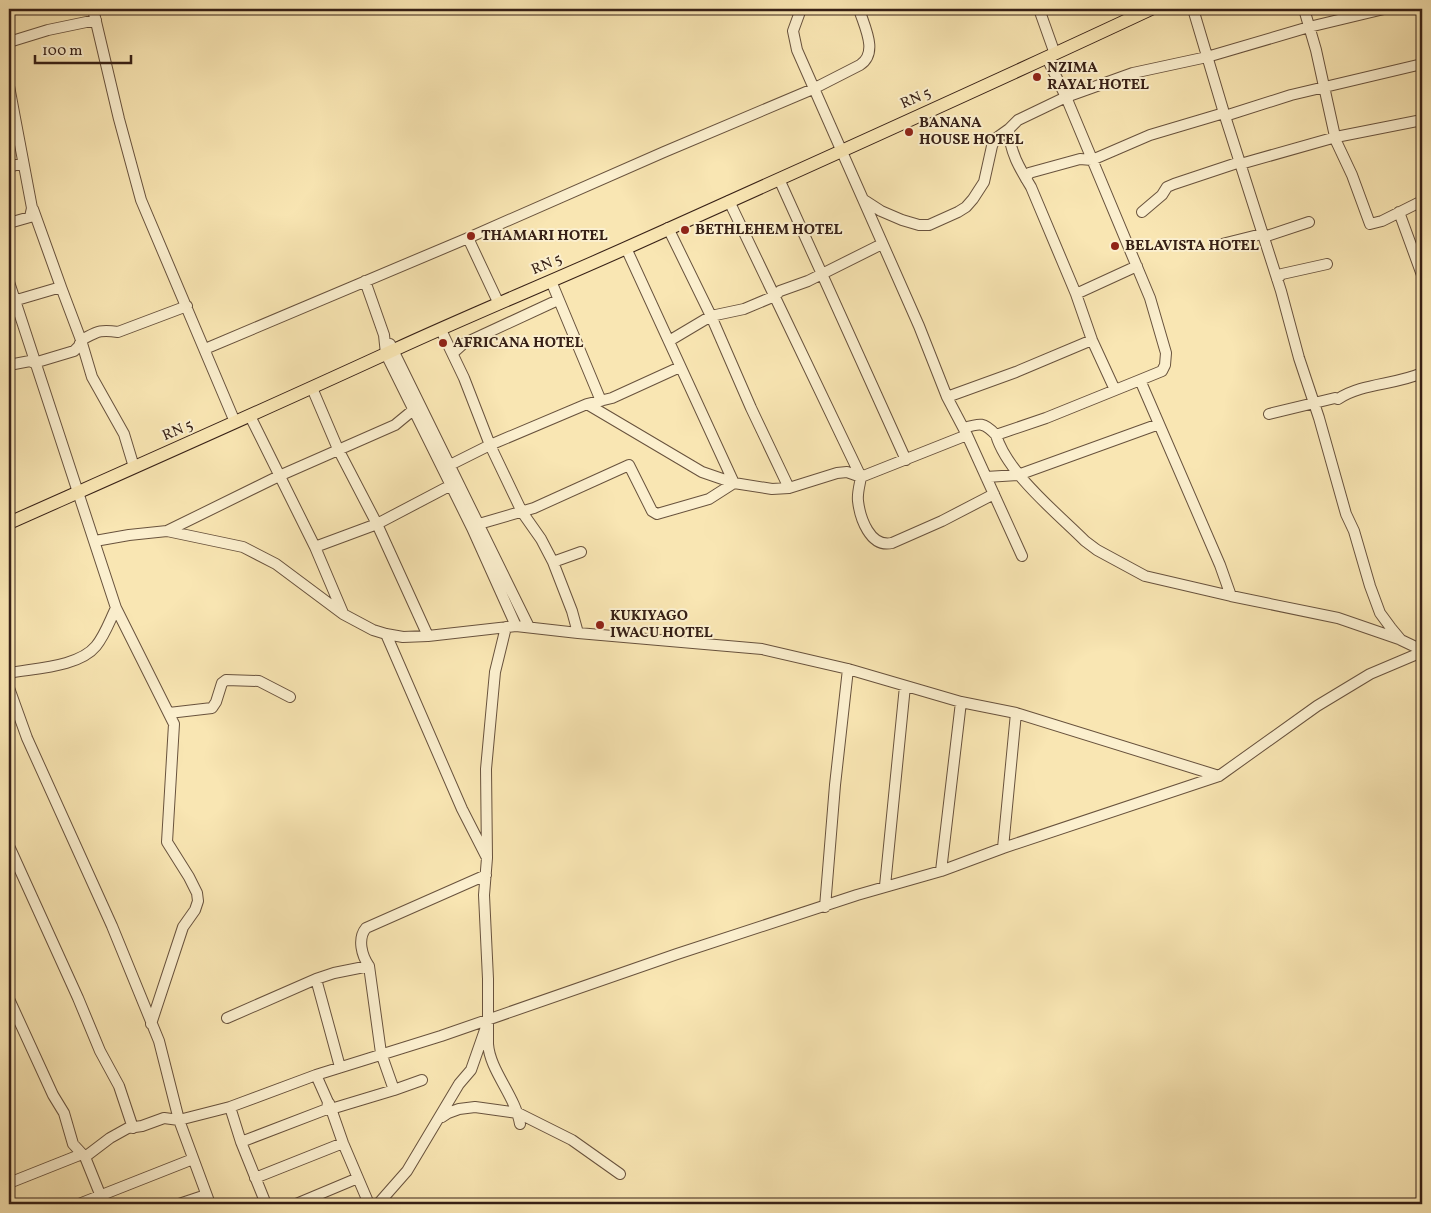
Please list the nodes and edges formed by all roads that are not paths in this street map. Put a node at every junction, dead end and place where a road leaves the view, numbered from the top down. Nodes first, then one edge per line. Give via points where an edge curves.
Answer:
1 (93, 9) edge
2 (801, 9) edge
3 (859, 9) edge
4 (1039, 9) edge
5 (1151, 9) edge
6 (1193, 9) edge
7 (1304, 9) edge
8 (1384, 9) edge
9 (96, 20) junction
10 (1309, 27) junction
11 (9, 42) edge
12 (1051, 56) junction
13 (1207, 57) junction
14 (1422, 64) edge
15 (9, 86) edge
16 (1325, 87) junction
17 (814, 89) junction
18 (1066, 97) junction
19 (1224, 114) junction
20 (1422, 120) edge
21 (1009, 129) junction
22 (1336, 137) junction
23 (1085, 144) junction
24 (841, 151) junction
25 (1080, 159) junction
26 (1092, 160) junction
27 (1240, 162) junction
28 (23, 163) junction
29 (9, 168) edge
30 (1025, 174) junction
31 (779, 179) junction
32 (864, 200) junction
33 (1422, 201) edge
34 (729, 202) junction
35 (32, 208) junction
36 (1142, 212) dead end
37 (1399, 212) junction
38 (1309, 222) dead end
39 (9, 224) edge
40 (668, 228) junction
41 (1263, 235) junction
42 (468, 238) junction
43 (882, 244) junction
44 (1214, 246) dead end
45 (626, 248) junction
46 (1327, 264) dead end
47 (1420, 264) edge
48 (1137, 266) junction
49 (821, 274) junction
50 (1422, 275) edge
51 (1278, 279) junction
52 (551, 280) junction
53 (365, 281) junction
54 (9, 282) edge
55 (61, 287) junction
56 (1076, 294) junction
57 (775, 296) junction
58 (558, 300) junction
59 (12, 302) edge
60 (499, 304) junction
61 (187, 306) junction
62 (711, 316) junction
63 (441, 330) junction
64 (81, 340) junction
65 (1092, 340) junction
66 (669, 341) junction
67 (205, 349) junction
68 (390, 352) junction
69 (453, 353) junction
70 (34, 363) junction
71 (9, 366) edge
72 (680, 367) junction
73 (1422, 373) edge
74 (1140, 380) junction
75 (312, 388) junction
76 (1114, 390) junction
77 (947, 397) junction
78 (601, 401) junction
79 (1314, 403) junction
80 (587, 404) junction
81 (417, 407) junction
82 (1269, 414) dead end
83 (250, 416) junction
84 (235, 422) junction
85 (1158, 424) junction
86 (966, 432) junction
87 (996, 435) junction
88 (490, 445) junction
89 (338, 449) junction
90 (906, 460) junction
91 (450, 465) junction
92 (134, 467) junction
93 (1018, 475) junction
94 (280, 476) junction
95 (861, 477) junction
96 (986, 477) junction
97 (455, 484) junction
98 (734, 484) junction
99 (789, 488) junction
100 (78, 492) junction
101 (994, 494) junction
102 (522, 512) junction
103 (9, 522) edge
104 (378, 524) junction
105 (479, 524) junction
106 (167, 531) junction
107 (95, 542) junction
108 (315, 547) junction
109 (581, 552) dead end
110 (1022, 556) dead end
111 (553, 562) junction
112 (1231, 596) junction
113 (116, 608) junction
114 (343, 614) junction
115 (511, 627) junction
116 (529, 627) junction
117 (578, 633) junction
118 (386, 634) junction
119 (428, 636) junction
120 (1401, 640) junction
121 (1422, 651) edge
122 (848, 670) junction
123 (9, 673) edge
124 (905, 686) junction
125 (9, 688) edge
126 (290, 697) dead end
127 (961, 702) junction
128 (169, 712) junction
129 (1016, 714) junction
130 (1219, 776) junction
131 (9, 846) edge
132 (1003, 848) junction
133 (487, 858) junction
134 (941, 870) junction
135 (486, 875) junction
136 (885, 886) junction
137 (825, 907) junction
138 (369, 966) junction
139 (316, 979) junction
140 (9, 999) edge
141 (227, 1018) dead end
142 (488, 1021) junction
143 (151, 1024) junction
144 (381, 1053) junction
145 (340, 1067) junction
146 (316, 1075) junction
147 (422, 1080) dead end
148 (394, 1090) junction
149 (329, 1106) junction
150 (230, 1107) junction
151 (519, 1118) junction
152 (180, 1120) junction
153 (439, 1120) junction
154 (133, 1128) junction
155 (241, 1142) junction
156 (343, 1143) junction
157 (83, 1156) junction
158 (193, 1159) junction
159 (620, 1174) dead end
160 (255, 1178) junction
161 (358, 1178) junction
162 (9, 1183) edge
163 (208, 1199) edge
164 (102, 1200) edge
165 (80, 1204) edge
166 (179, 1204) edge
167 (266, 1204) edge
168 (296, 1204) edge
169 (369, 1204) edge
170 (378, 1204) edge

1 - 9 street
2 - 17 street via 793,31 797,50
3 - 17 street via 869,56 860,65
4 - 12 street
5 - 12 main road, RN 5 / RN 5
6 - 13 street
7 - 10 street
8 - 10 street
9 - 11 street
9 - 61 street via 141,200
10 - 13 street
10 - 16 street
12 - 18 street
12 - 24 main road, RN 5 / RN 5
13 - 18 street via 1133,73
13 - 19 street
14 - 16 street
15 - 28 street
16 - 19 street
16 - 22 street
17 - 24 street
17 - 42 street
18 - 21 street via 1018,120
18 - 23 street
19 - 26 street via 1150,134
19 - 27 street
20 - 22 street
21 - 30 street via 1009,141
21 - 32 street via 995,139 980,191 958,212 929,225 919,225 881,211
22 - 27 street
22 - 37 street via 1370,224
23 - 25 street
23 - 26 street
24 - 31 main road, RN 5 / RN 5
24 - 32 street
25 - 26 street
25 - 30 street
26 - 48 street
27 - 36 street via 1167,187
27 - 41 street
28 - 29 street
28 - 35 street
30 - 56 street
31 - 34 main road, RN 5 / RN 5
31 - 49 street
32 - 43 street
33 - 37 street
34 - 40 main road, RN 5 / RN 5
34 - 57 street
35 - 39 street via 30,217
35 - 55 street
37 - 47 street
38 - 41 street
40 - 45 main road, RN 5 / RN 5
40 - 62 street
41 - 44 street
41 - 51 street
42 - 53 street
42 - 60 street
43 - 49 street
43 - 77 street
45 - 52 main road, RN 5 / RN 5
45 - 66 street
46 - 51 street via 1282,274
47 - 50 street
48 - 56 street
48 - 74 street via 1166,353 1166,365 1162,371
49 - 57 street
49 - 90 street
51 - 79 street
52 - 58 street
52 - 60 main road, RN 5 / RN 5
53 - 67 street
53 - 68 street
54 - 59 street
55 - 59 street
55 - 64 street
56 - 65 street
57 - 62 street via 744,309
57 - 95 street
58 - 69 street via 463,344
58 - 78 street
59 - 70 street
60 - 63 main road, RN 5 / RN 5
61 - 64 street via 118,332 103,330
61 - 67 street
62 - 66 street
62 - 99 street
63 - 68 main road, RN 5 / RN 5
63 - 69 street
64 - 70 street via 74,351
64 - 92 street via 92,377 124,434
65 - 76 street
65 - 77 street
66 - 72 street
67 - 84 street
68 - 75 main road, RN 5 / RN 5
68 - 81 street
69 - 88 street
70 - 71 street
70 - 100 street
72 - 78 street
72 - 98 street
73 - 79 street via 1398,382 1349,392 1338,399
74 - 76 street
74 - 85 street
75 - 83 main road, RN 5 / RN 5
75 - 89 street
76 - 87 street
77 - 86 street
78 - 80 street
79 - 82 street
79 - 120 street via 1370,586 1384,620
80 - 88 street
80 - 98 street via 702,472
81 - 89 street via 395,425
81 - 91 street
81 - 97 street
83 - 84 main road, RN 5 / RN 5
83 - 94 street
84 - 92 main road, RN 5 / RN 5
85 - 93 street
85 - 112 street
86 - 87 street via 980,424 988,426
86 - 90 street
86 - 96 street
87 - 93 street via 999,447
88 - 91 street
88 - 102 street
89 - 94 street
89 - 104 street
90 - 95 street
91 - 97 street
92 - 100 main road, RN 5 / RN 5
93 - 96 street
93 - 112 street via 1097,550 1145,576
94 - 106 street
94 - 108 street
95 - 99 street via 847,472 837,473
95 - 101 street via 860,514 867,530 885,545
96 - 101 street
97 - 104 street
97 - 105 street
97 - 115 street
98 - 99 street
98 - 102 street via 709,499 657,514 652,511 629,465
100 - 103 main road, RN 5 / RN 5
100 - 107 street
101 - 110 street
102 - 105 street
102 - 111 street
104 - 108 street
104 - 119 street
105 - 116 street
106 - 107 street
106 - 114 street via 243,547 276,564
107 - 113 street
108 - 114 street
109 - 111 street
111 - 117 street
112 - 120 street via 1338,618
113 - 123 street via 97,645 81,659
113 - 128 street
114 - 118 street
115 - 116 street
115 - 119 street
115 - 133 street via 495,672 490,717 486,769
116 - 117 street
117 - 122 street via 762,649
118 - 119 street
118 - 133 street via 462,809
120 - 121 street
121 - 130 street via 1370,674 1316,706
122 - 124 street
122 - 137 street
124 - 127 street
124 - 136 street
125 - 143 street via 35,756 108,918
126 - 128 street via 260,681 226,680 222,682 212,708
127 - 129 street
127 - 134 street
128 - 143 street via 174,724 174,737 168,842 190,878 198,901 183,927
129 - 130 street
129 - 132 street
130 - 132 street
131 - 154 street via 119,1086
132 - 134 street
133 - 135 street
134 - 136 street
135 - 138 street via 366,928 361,940 364,959
135 - 142 street
136 - 137 street
137 - 142 street via 677,954
138 - 139 street
138 - 144 street
139 - 141 street
139 - 145 street
140 - 157 street via 64,1113 73,1144
142 - 144 street
142 - 151 street via 488,1050
142 - 153 street via 471,1070 459,1084
143 - 152 street via 159,1041
144 - 145 street
144 - 148 street
145 - 146 street
146 - 149 street
146 - 150 street
147 - 148 street
148 - 149 street
149 - 155 street
149 - 156 street
150 - 152 street
150 - 155 street
151 - 153 street via 475,1107 448,1113
151 - 159 street via 572,1140
152 - 154 street via 164,1118
152 - 158 street
153 - 170 street via 407,1171
154 - 157 street via 110,1138
155 - 160 street
156 - 160 street
156 - 161 street
157 - 162 street
157 - 164 street
158 - 163 street
158 - 164 street
160 - 167 street
161 - 168 street
161 - 169 street
163 - 166 street
164 - 165 street

